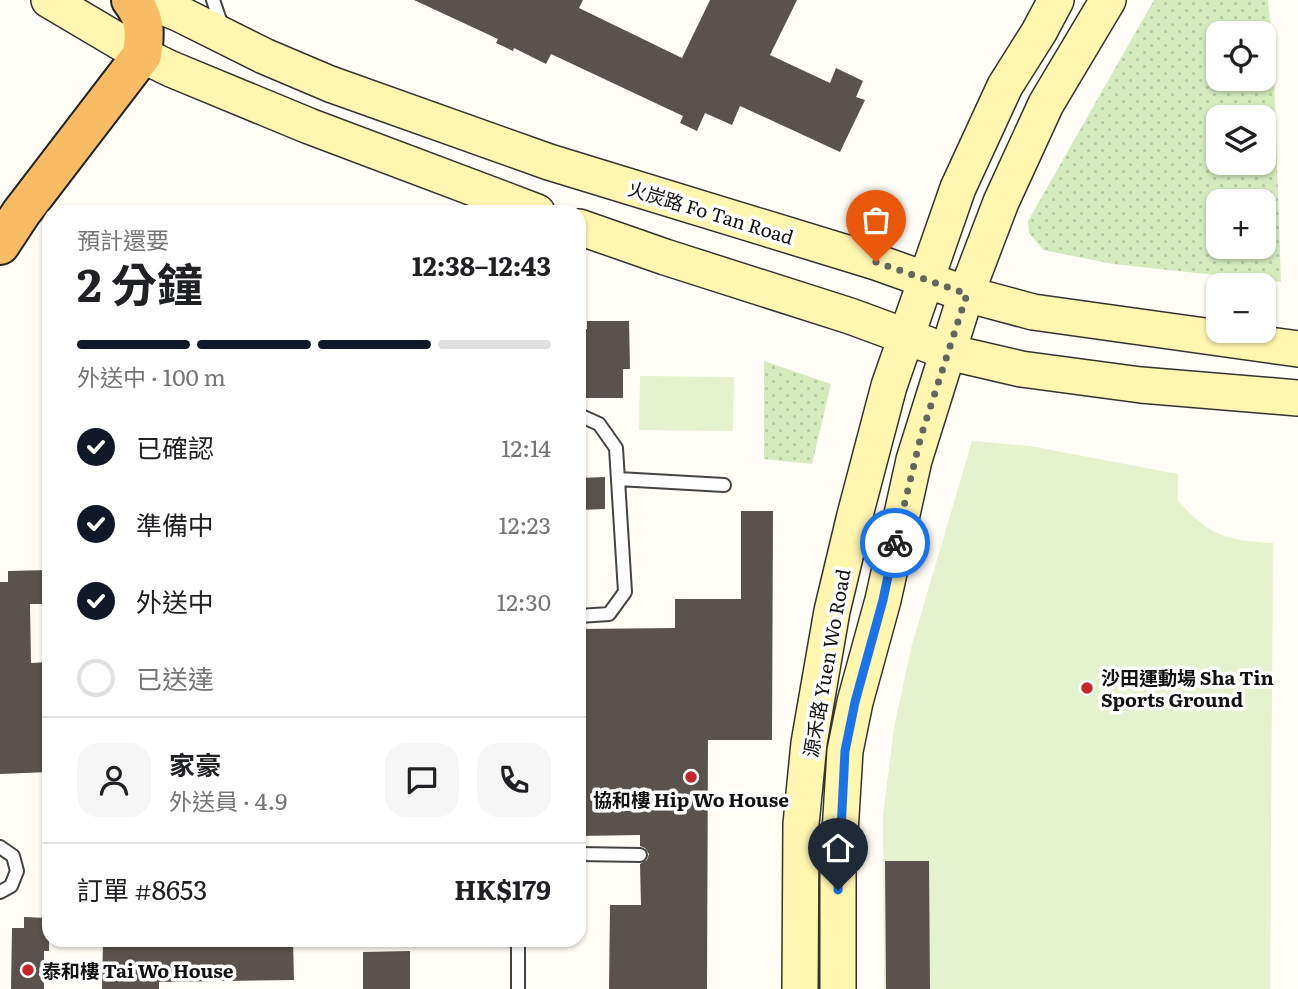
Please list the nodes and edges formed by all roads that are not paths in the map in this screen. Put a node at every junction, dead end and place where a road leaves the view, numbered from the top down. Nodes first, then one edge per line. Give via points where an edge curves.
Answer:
1 (49, 0) edge
2 (131, 0) edge
3 (146, 0) edge
4 (213, 0) edge
5 (1056, 0) edge
6 (1108, 0) edge
7 (228, 38) junction
8 (142, 55) junction
9 (518, 205) edge
10 (586, 229) edge
11 (0, 245) edge
12 (926, 279) junction
13 (967, 294) junction
14 (905, 337) junction
15 (1286, 348) edge
16 (948, 352) junction
17 (1285, 397) edge
18 (586, 418) edge
19 (618, 479) junction
20 (724, 485) dead end
21 (586, 615) edge
22 (0, 847) edge
23 (586, 854) edge
24 (640, 855) dead end
25 (0, 892) edge
26 (519, 947) edge
27 (518, 989) edge
28 (800, 989) edge
29 (838, 989) edge

1 - 8 main road
2 - 8 highway via 145,31
3 - 7 main road, 火炭路 Fo Tan Road
4 - 7 lane
5 - 12 main road, 源禾路 Yuen Wo Road via 1005,86 958,188
6 - 13 main road, 源禾路 Yuen Wo Road via 1046,104 1001,202
7 - 12 main road, 火炭路 Fo Tan Road via 330,83 549,162
8 - 9 main road via 309,126
8 - 11 highway
10 - 14 main road
12 - 13 main road, 火炭路 Fo Tan Road
12 - 14 main road, 源禾路 Yuen Wo Road
13 - 15 main road, 火炭路 Fo Tan Road via 1033,312
13 - 16 main road, 源禾路 Yuen Wo Road
14 - 16 main road
14 - 28 main road, 源禾路 Yuen Wo Road via 855,515 820,670 801,824
16 - 17 main road via 1034,371
16 - 29 main road, 源禾路 Yuen Wo Road via 914,460 845,751 838,865
18 - 19 lane via 599,424 615,448
19 - 20 lane
19 - 21 lane via 625,592 609,614
22 - 25 lane via 13,856 17,871 11,886
23 - 24 lane
26 - 27 lane

